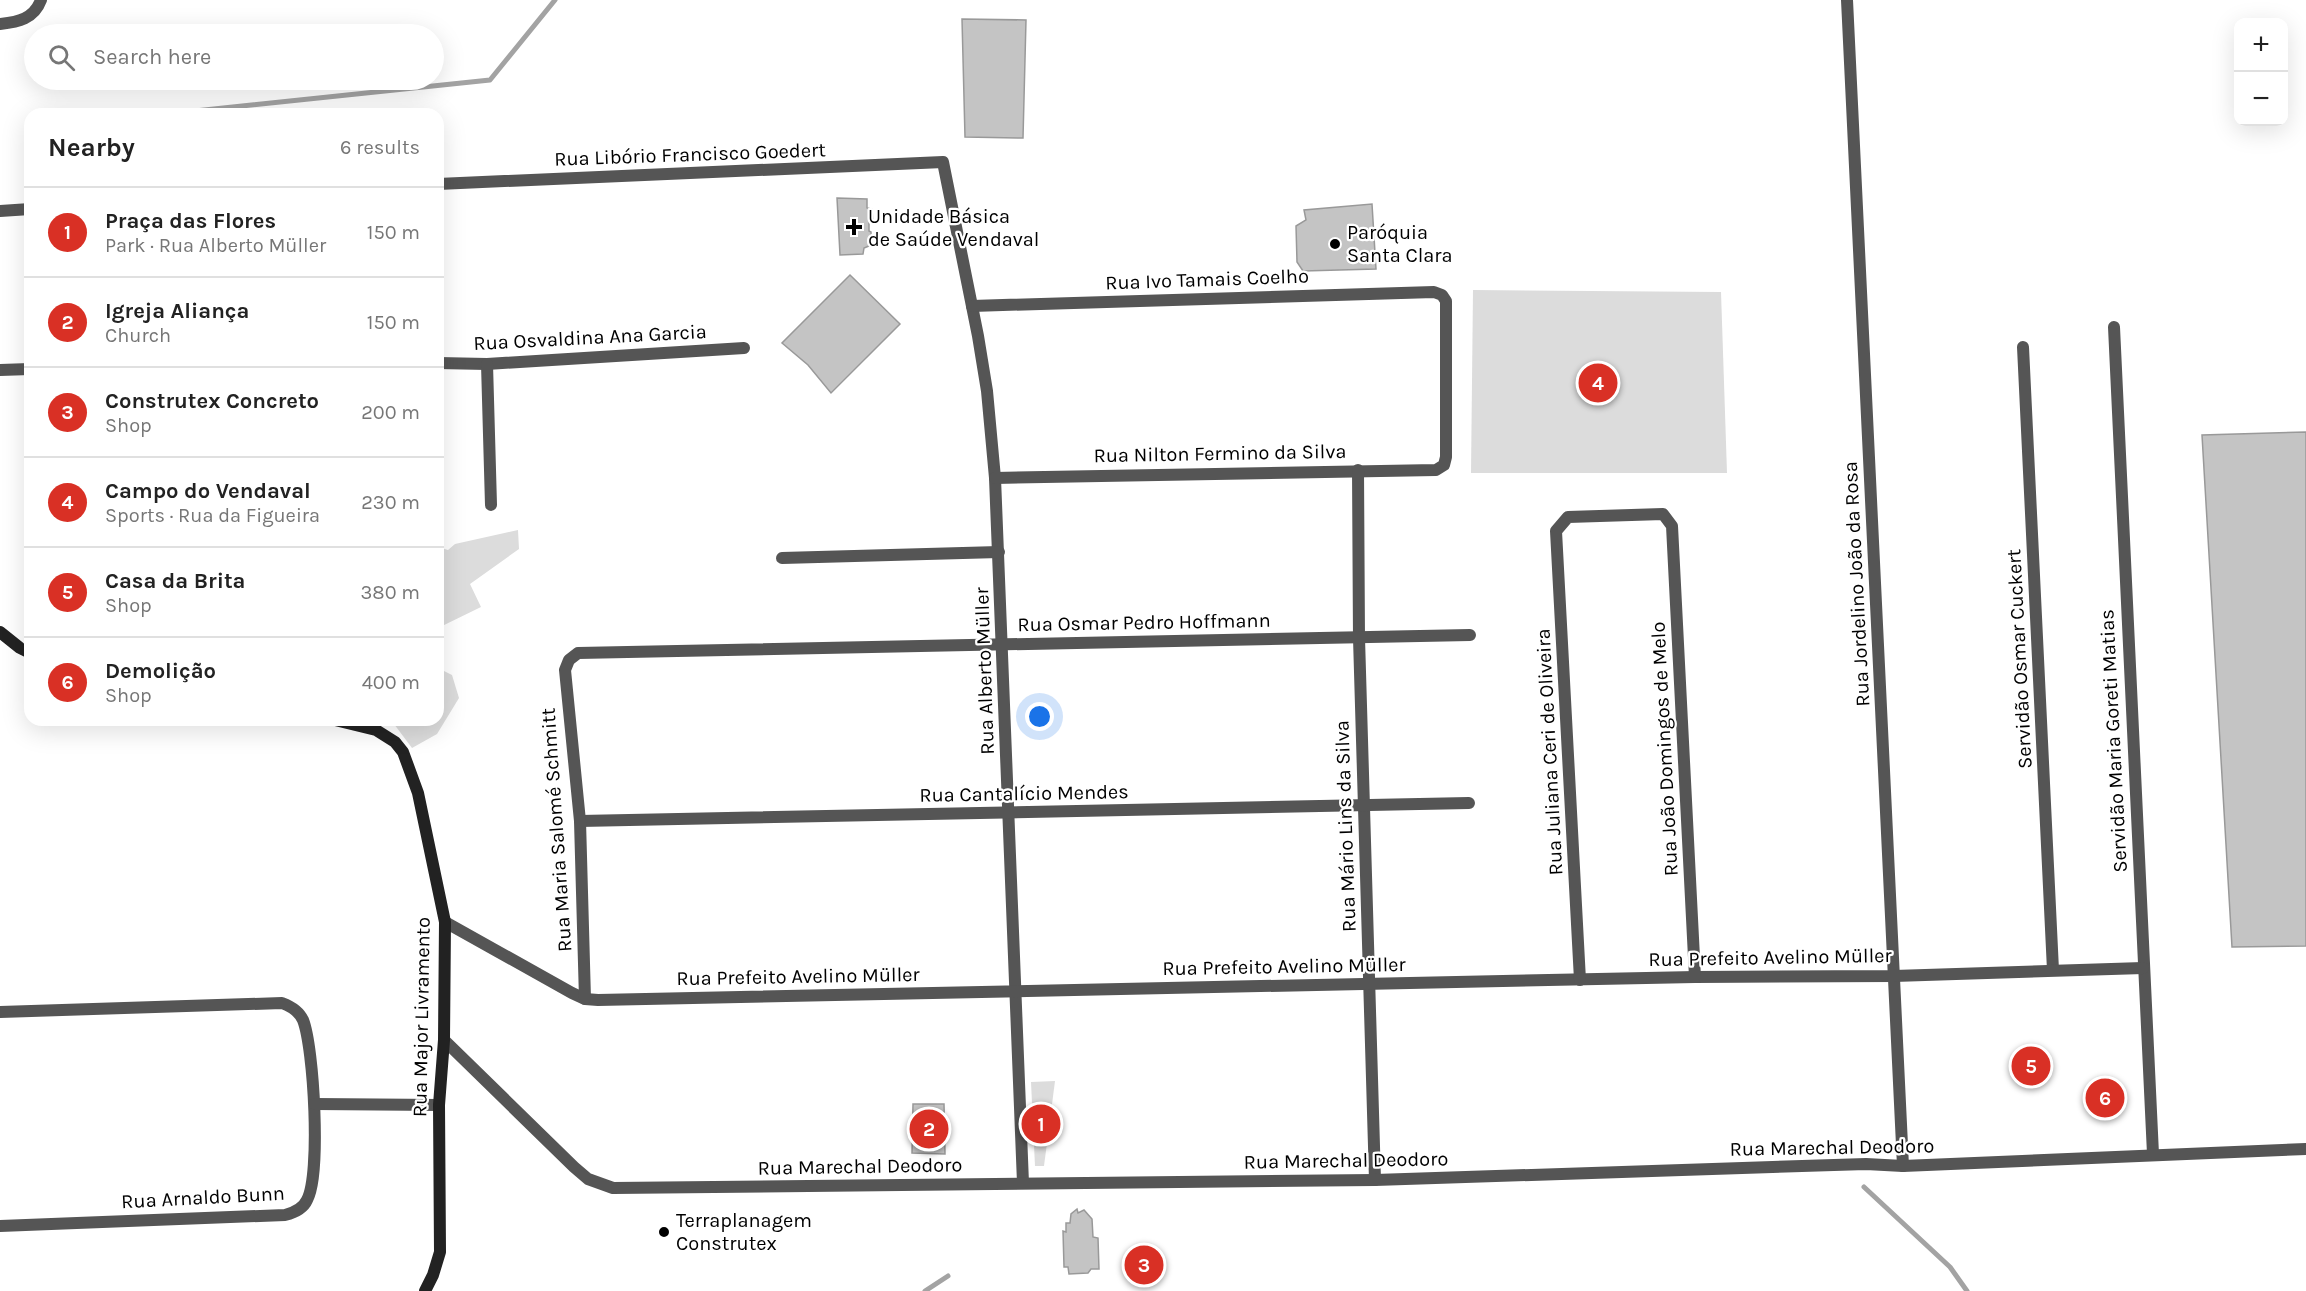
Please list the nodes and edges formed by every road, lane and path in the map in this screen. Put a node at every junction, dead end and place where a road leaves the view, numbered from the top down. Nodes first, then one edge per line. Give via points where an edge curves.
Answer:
1 (41, 0) edge
2 (1847, 0) edge
3 (0, 24) edge
4 (943, 162) joint
5 (444, 184) edge
6 (24, 209) edge
7 (0, 211) edge
8 (972, 306) junction
9 (2114, 327) dead end
10 (2023, 347) dead end
11 (744, 348) dead end
12 (444, 363) edge
13 (487, 364) junction
14 (24, 369) edge
15 (0, 370) edge
16 (1444, 465) joint
17 (1358, 470) junction
18 (995, 478) junction
19 (491, 505) dead end
20 (1561, 524) joint
21 (999, 552) junction
22 (782, 558) dead end
23 (0, 632) edge
24 (1470, 635) dead end
25 (1359, 638) junction
26 (1002, 645) junction
27 (24, 650) edge
28 (569, 660) joint
29 (360, 726) edge
30 (1469, 803) dead end
31 (1363, 805) junction
32 (1009, 812) junction
33 (580, 821) junction
34 (445, 922) junction
35 (2143, 968) junction
36 (2053, 970) junction
37 (1894, 976) junction
38 (1695, 977) junction
39 (1580, 980) junction
40 (1368, 984) junction
41 (1016, 991) junction
42 (585, 999) junction
43 (0, 1012) edge
44 (444, 1040) junction
45 (315, 1104) junction
46 (439, 1106) junction
47 (2306, 1149) edge
48 (2152, 1154) junction
49 (1903, 1166) junction
50 (1375, 1180) junction
51 (1023, 1183) junction
52 (0, 1226) edge
53 (425, 1291) edge

1 - 3 street via 33,15
2 - 37 street, Rua Jordelino João da Rosa
4 - 5 street, Rua Libório Francisco Goedert
4 - 8 street, Rua Alberto Müller
6 - 7 street
8 - 16 street, Rua Ivo Tamais Coelho via 1434,292 1446,301
8 - 18 street, Rua Alberto Müller via 987,391
9 - 35 street, Servidão Maria Goreti Matias
10 - 36 street, Servidão Osmar Cuckert
11 - 13 street, Rua Osvaldina Ana Garcia
12 - 13 street, Rua Osvaldina Ana Garcia
13 - 19 street
14 - 15 street
16 - 17 street, Rua Nilton Fermino da Silva via 1436,470
17 - 18 street, Rua Nilton Fermino da Silva
17 - 25 street, Rua Mário Lins da Silva
18 - 21 street, Rua Alberto Müller
20 - 38 street, Rua João Domingos de Melo via 1568,517 1663,514 1672,526
20 - 39 street, Rua Juliana Ceri de Oliveira via 1556,531
21 - 22 street
21 - 26 street, Rua Alberto Müller
23 - 27 main road
24 - 25 street, Rua Osmar Pedro Hoffmann
25 - 26 street, Rua Osmar Pedro Hoffmann
25 - 31 street, Rua Mário Lins da Silva
26 - 28 street, Rua Osmar Pedro Hoffmann via 578,653
26 - 32 street, Rua Alberto Müller
28 - 33 street, Rua Maria Salomé Schmitt via 565,670
29 - 34 main road, Rua Major Livramento via 376,730 403,752 418,793
30 - 31 street, Rua Cantalício Mendes
31 - 32 street, Rua Cantalício Mendes
31 - 40 street, Rua Mário Lins da Silva
32 - 33 street, Rua Cantalício Mendes
32 - 41 street, Rua Alberto Müller
33 - 42 street, Rua Maria Salomé Schmitt
34 - 42 street, Rua Prefeito Avelino Müller
34 - 44 main road, Rua Major Livramento
35 - 36 street, Rua Prefeito Avelino Müller
35 - 48 street, Servidão Maria Goreti Matias
36 - 37 street, Rua Prefeito Avelino Müller
37 - 38 street, Rua Prefeito Avelino Müller
37 - 49 street, Rua Jordelino João da Rosa
38 - 39 street, Rua Prefeito Avelino Müller
39 - 40 street, Rua Prefeito Avelino Müller
40 - 41 street, Rua Prefeito Avelino Müller
40 - 50 street, Rua Mário Lins da Silva
41 - 42 street, Rua Prefeito Avelino Müller
41 - 51 street, Rua Alberto Müller
43 - 45 street, Rua Arnaldo Bunn via 282,1003 302,1018
44 - 46 main road, Rua Major Livramento
44 - 51 street, Rua Marechal Deodoro via 574,1167 588,1179 613,1188
45 - 46 street
45 - 52 street, Rua Arnaldo Bunn via 313,1185 306,1202 295,1212
46 - 53 main road, Rua Major Livramento via 440,1252
47 - 48 street, Rua Marechal Deodoro
48 - 49 street, Rua Marechal Deodoro
49 - 50 street, Rua Marechal Deodoro
50 - 51 street, Rua Marechal Deodoro

